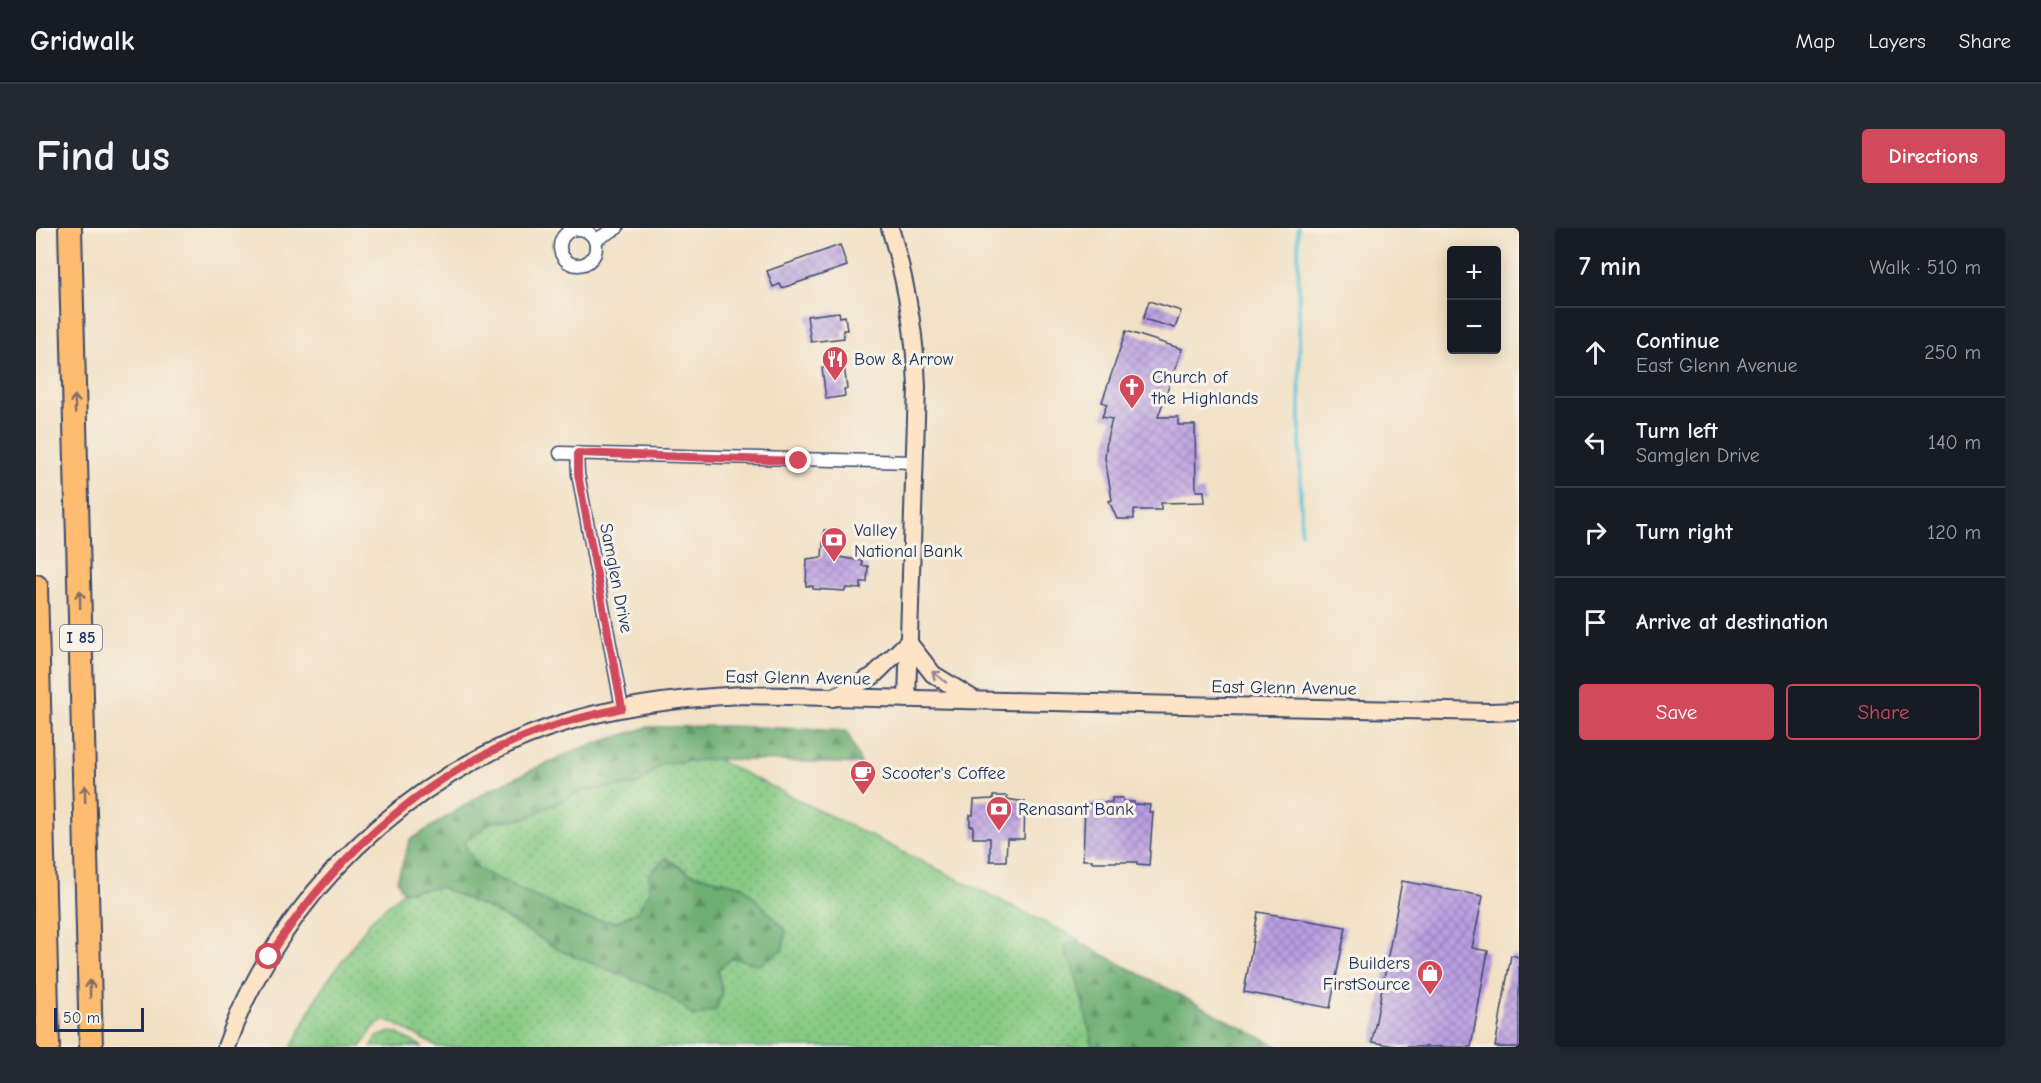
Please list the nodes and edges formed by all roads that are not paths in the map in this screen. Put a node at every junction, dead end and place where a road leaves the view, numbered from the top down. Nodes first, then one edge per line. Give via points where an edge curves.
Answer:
1 (70, 228) edge
2 (617, 228) edge
3 (890, 228) edge
4 (595, 240) dead end
5 (560, 453) dead end
6 (578, 453) junction
7 (915, 462) junction
8 (36, 586) edge
9 (909, 642) junction
10 (833, 698) junction
11 (907, 699) junction
12 (978, 702) junction
13 (622, 708) junction
14 (1519, 711) edge
15 (48, 1047) edge
16 (91, 1047) edge
17 (226, 1047) edge

16 -> 1 highway, I 85
2 - 4 street
3 - 7 main road via 916,343
5 - 6 street
6 - 7 street
6 - 13 street, Samglen Drive via 578,474
7 - 9 main road
8 - 15 highway, I 85
9 - 10 main road via 873,675
9 - 11 main road
12 -> 9 main road via 933,674
10 - 11 main road, East Glenn Avenue
10 - 13 main road, East Glenn Avenue via 743,695
11 - 12 main road, East Glenn Avenue
12 - 14 main road, East Glenn Avenue
13 - 17 main road, East Glenn Avenue via 560,724 506,745 455,772 384,822 329,876 286,931 254,984

